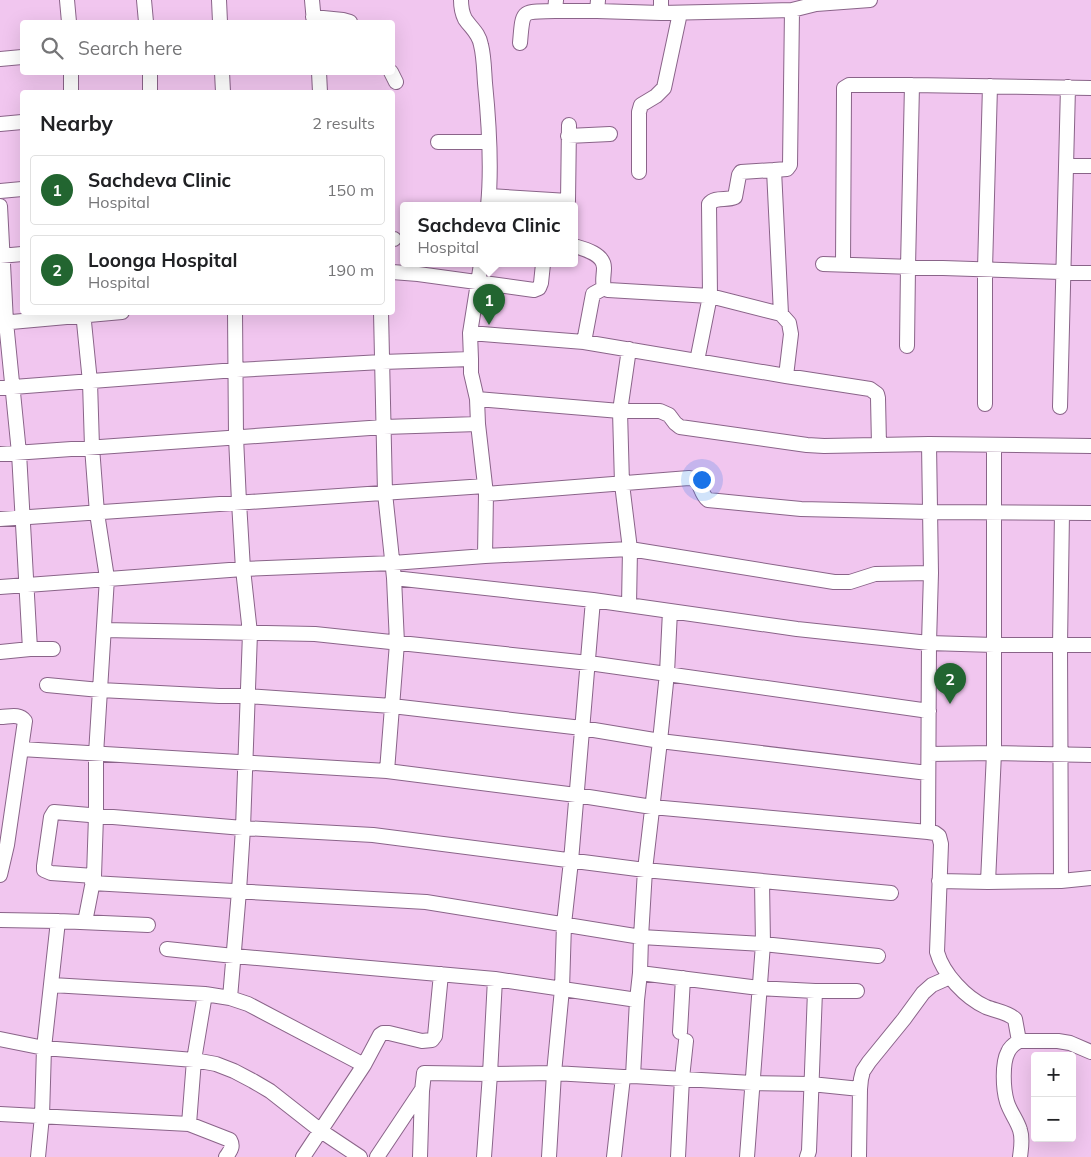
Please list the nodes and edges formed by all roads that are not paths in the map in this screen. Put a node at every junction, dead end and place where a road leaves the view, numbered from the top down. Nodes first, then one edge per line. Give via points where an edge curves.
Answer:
1 (67, 0) edge
2 (144, 0) edge
3 (219, 0) edge
4 (312, 0) edge
5 (461, 0) edge
6 (870, 0) edge
7 (816, 2) edge
8 (556, 6) edge
9 (598, 6) edge
10 (661, 7) edge
11 (792, 10) junction
12 (680, 13) junction
13 (69, 20) edge
14 (146, 20) edge
15 (220, 20) edge
16 (314, 20) edge
17 (343, 20) edge
18 (520, 43) dead end
19 (20, 57) edge
20 (0, 59) edge
21 (71, 75) edge
22 (150, 75) edge
23 (222, 75) edge
24 (319, 75) edge
25 (912, 85) junction
26 (990, 86) junction
27 (1068, 87) junction
28 (1091, 88) edge
29 (71, 90) edge
30 (150, 90) edge
31 (223, 90) edge
32 (320, 90) edge
33 (20, 122) edge
34 (0, 124) edge
35 (610, 134) dead end
36 (438, 142) dead end
37 (489, 142) junction
38 (1066, 166) junction
39 (1091, 166) edge
40 (774, 170) junction
41 (639, 172) dead end
42 (20, 189) edge
43 (0, 191) edge
44 (488, 201) edge
45 (514, 202) edge
46 (567, 202) edge
47 (0, 206) edge
48 (578, 248) edge
49 (20, 254) edge
50 (2, 256) edge
51 (823, 264) dead end
52 (843, 264) junction
53 (480, 267) edge
54 (543, 267) edge
55 (908, 267) junction
56 (985, 269) junction
57 (395, 272) edge
58 (1063, 272) junction
59 (1091, 273) edge
60 (478, 282) junction
61 (604, 288) junction
62 (710, 296) junction
63 (781, 314) junction
64 (73, 315) edge
65 (83, 315) edge
66 (235, 315) edge
67 (381, 315) edge
68 (3, 322) edge
69 (470, 332) junction
70 (584, 342) junction
71 (908, 346) dead end
72 (629, 349) junction
73 (471, 359) junction
74 (696, 361) junction
75 (382, 362) junction
76 (236, 370) junction
77 (786, 376) junction
78 (90, 382) junction
79 (6, 388) edge
80 (477, 399) junction
81 (985, 404) dead end
82 (1060, 407) dead end
83 (620, 411) junction
84 (478, 424) junction
85 (384, 427) junction
86 (236, 437) junction
87 (879, 444) junction
88 (929, 444) junction
89 (994, 444) junction
90 (1091, 446) edge
91 (92, 447) junction
92 (19, 453) junction
93 (0, 454) edge
94 (622, 484) junction
95 (486, 490) junction
96 (385, 493) junction
97 (239, 502) junction
98 (930, 512) junction
99 (98, 513) junction
100 (994, 513) junction
101 (1062, 513) junction
102 (1091, 513) edge
103 (22, 518) junction
104 (0, 519) edge
105 (630, 549) junction
106 (485, 556) junction
107 (393, 563) junction
108 (243, 569) junction
109 (931, 573) junction
110 (107, 578) junction
111 (394, 578) junction
112 (27, 585) junction
113 (0, 587) edge
114 (594, 600) junction
115 (629, 605) junction
116 (670, 611) junction
117 (104, 630) junction
118 (250, 633) junction
119 (397, 643) junction
120 (929, 643) junction
121 (994, 645) junction
122 (1060, 645) junction
123 (1091, 645) edge
124 (30, 649) junction
125 (53, 649) dead end
126 (0, 652) edge
127 (589, 663) junction
128 (667, 674) junction
129 (47, 685) dead end
130 (100, 690) junction
131 (248, 696) junction
132 (392, 706) junction
133 (928, 711) junction
134 (0, 717) edge
135 (582, 728) junction
136 (660, 741) junction
137 (22, 749) junction
138 (994, 753) junction
139 (96, 754) junction
140 (929, 754) junction
141 (1060, 755) junction
142 (1091, 755) edge
143 (246, 763) junction
144 (387, 771) junction
145 (928, 773) junction
146 (576, 795) junction
147 (652, 807) junction
148 (96, 816) junction
149 (243, 828) junction
150 (928, 832) junction
151 (571, 861) junction
152 (645, 870) junction
153 (0, 875) edge
154 (1091, 878) edge
155 (93, 880) junction
156 (939, 881) junction
157 (1061, 881) junction
158 (762, 882) junction
159 (988, 882) junction
160 (239, 892) junction
161 (891, 893) dead end
162 (0, 920) edge
163 (58, 921) junction
164 (85, 922) junction
165 (564, 924) junction
166 (148, 925) dead end
167 (641, 936) junction
168 (763, 944) junction
169 (167, 949) dead end
170 (234, 956) junction
171 (878, 956) dead end
172 (640, 973) junction
173 (441, 974) junction
174 (950, 977) junction
175 (683, 978) junction
176 (495, 979) junction
177 (52, 985) junction
178 (759, 988) junction
179 (562, 989) junction
180 (816, 991) junction
181 (857, 991) dead end
182 (205, 994) junction
183 (230, 998) junction
184 (637, 1000) junction
185 (0, 1039) edge
186 (1019, 1041) junction
187 (44, 1048) junction
188 (1091, 1052) edge
189 (194, 1060) junction
190 (364, 1065) junction
191 (554, 1073) junction
192 (490, 1074) junction
193 (628, 1076) junction
194 (682, 1078) junction
195 (752, 1082) junction
196 (811, 1084) junction
197 (860, 1089) junction
198 (422, 1091) junction
199 (0, 1114) edge
200 (42, 1116) junction
201 (189, 1124) junction
202 (321, 1131) junction
203 (38, 1157) edge
204 (226, 1157) edge
205 (303, 1157) edge
206 (360, 1157) edge
207 (377, 1157) edge
208 (420, 1157) edge
209 (484, 1157) edge
210 (549, 1157) edge
211 (614, 1157) edge
212 (678, 1157) edge
213 (746, 1157) edge
214 (806, 1157) edge
215 (859, 1157) edge
216 (1020, 1157) edge

1 - 13 street
2 - 14 street
3 - 15 street
4 - 16 street
5 - 37 street via 463,13 481,45
6 - 7 street
7 - 11 street
8 - 9 street
8 - 18 street via 523,16
9 - 10 street
10 - 12 street
11 - 12 street
11 - 40 street via 790,165 787,169
12 - 41 street via 664,88 641,105 639,112
16 - 17 street
19 - 20 street
21 - 29 street
22 - 30 street
23 - 31 street
24 - 32 street
25 - 26 street
25 - 52 street via 856,84 844,88
25 - 55 street
26 - 27 street
26 - 56 street
27 - 28 street
27 - 38 street
33 - 34 street
35 - 46 street via 569,130
36 - 37 street
37 - 44 street
38 - 39 street
38 - 58 street
40 - 62 street via 741,172 735,197 709,204
40 - 63 street
42 - 43 street
44 - 45 street
47 - 50 street
48 - 61 street via 601,258
49 - 50 street
50 - 68 street
51 - 52 street
52 - 55 street
53 - 60 street
54 - 60 street via 541,283 534,290
55 - 56 street
55 - 71 street
56 - 58 street
56 - 81 street
57 - 60 street
58 - 59 street
58 - 82 street
60 - 69 street
61 - 62 street
61 - 70 street via 593,294
62 - 63 street
62 - 74 street
63 - 77 street via 789,323 791,334
64 - 68 street
65 - 78 street
66 - 76 street
67 - 75 street
68 - 79 street
69 - 70 street
69 - 73 street
70 - 72 street
72 - 74 street
72 - 83 street
73 - 75 street
73 - 80 street
74 - 77 street
75 - 76 street
75 - 85 street
76 - 78 street
76 - 86 street
77 - 87 street via 874,390 878,398
78 - 79 street
78 - 91 street
79 - 92 street
80 - 83 street
80 - 84 street
83 - 87 street via 660,411 680,427 807,445
83 - 94 street
84 - 85 street
84 - 95 street
85 - 86 street
85 - 96 street
86 - 91 street
86 - 97 street
87 - 88 street
88 - 89 street
88 - 98 street
89 - 90 street
89 - 100 street
91 - 92 street
91 - 99 street
92 - 93 street
92 - 103 street
94 - 95 street
94 - 98 street via 694,479 708,500 802,510
94 - 105 street
95 - 96 street
95 - 106 street
96 - 97 street
96 - 107 street
97 - 99 street
97 - 108 street
98 - 100 street
98 - 109 street
99 - 103 street
99 - 110 street
100 - 101 street
100 - 121 street
101 - 102 street
101 - 122 street
103 - 104 street
103 - 112 street
105 - 106 street
105 - 109 street via 834,582 850,582 875,574
105 - 115 street
106 - 107 street
107 - 108 street
107 - 111 street
108 - 110 street
108 - 118 street
109 - 120 street
110 - 112 street
110 - 117 street
111 - 114 street
111 - 119 street
112 - 113 street
112 - 124 street
114 - 115 street
114 - 127 street
115 - 116 street
116 - 120 street
116 - 128 street
117 - 118 street
117 - 130 street
118 - 119 street via 315,634
118 - 131 street
119 - 127 street
119 - 132 street
120 - 121 street
120 - 133 street
121 - 122 street
121 - 138 street
122 - 123 street
122 - 141 street
124 - 125 street
124 - 126 street
127 - 128 street
127 - 135 street
128 - 133 street
128 - 136 street
129 - 130 street
130 - 131 street
130 - 139 street
131 - 132 street
131 - 143 street
132 - 135 street
132 - 144 street
133 - 140 street
134 - 137 street via 18,716 26,721
135 - 136 street
135 - 146 street
136 - 145 street
136 - 147 street
137 - 139 street
137 - 153 street
138 - 140 street
138 - 141 street
138 - 159 street
139 - 143 street
139 - 148 street
140 - 145 street
141 - 142 street
141 - 157 street
143 - 144 street
143 - 149 street
144 - 146 street
145 - 150 street
146 - 147 street
146 - 151 street
147 - 150 street
147 - 152 street
148 - 149 street
148 - 155 street
148 - 155 street via 54,812 44,866 47,872
149 - 151 street via 373,835
149 - 160 street
150 - 156 street via 939,836 941,844
151 - 152 street
151 - 165 street
152 - 158 street
152 - 167 street
154 - 157 street
155 - 160 street
155 - 164 street
156 - 159 street
156 - 174 street via 937,952
157 - 159 street
158 - 161 street
158 - 168 street
160 - 165 street via 426,902
160 - 170 street
162 - 163 street
163 - 164 street
163 - 177 street
164 - 166 street
165 - 167 street
165 - 179 street
167 - 168 street
167 - 172 street
168 - 171 street
168 - 178 street
169 - 170 street
170 - 173 street
170 - 183 street
172 - 175 street
172 - 184 street
173 - 176 street
173 - 190 street via 432,1040 383,1033
174 - 186 street via 979,1004 1011,1015 1015,1019
174 - 197 street via 923,993 863,1071
175 - 178 street
175 - 194 street
176 - 179 street
176 - 192 street
177 - 182 street
177 - 187 street
178 - 180 street
178 - 195 street
179 - 184 street
179 - 191 street
180 - 181 street
180 - 196 street
182 - 183 street
182 - 189 street
183 - 190 street via 256,1008
184 - 193 street
185 - 187 street
186 - 188 street via 1058,1041
186 - 216 street via 1007,1052 1004,1091 1020,1131
187 - 189 street
187 - 200 street
189 - 201 street
189 - 202 street via 216,1064 253,1080
190 - 202 street
191 - 192 street
191 - 193 street
191 - 210 street
192 - 198 street via 424,1073
192 - 209 street
193 - 194 street
193 - 211 street
194 - 195 street
194 - 212 street
195 - 196 street
195 - 213 street
196 - 197 street
196 - 214 street
197 - 215 street
198 - 207 street
198 - 208 street
199 - 200 street
200 - 201 street
200 - 203 street
201 - 204 street via 230,1140 232,1148
202 - 205 street
202 - 206 street

